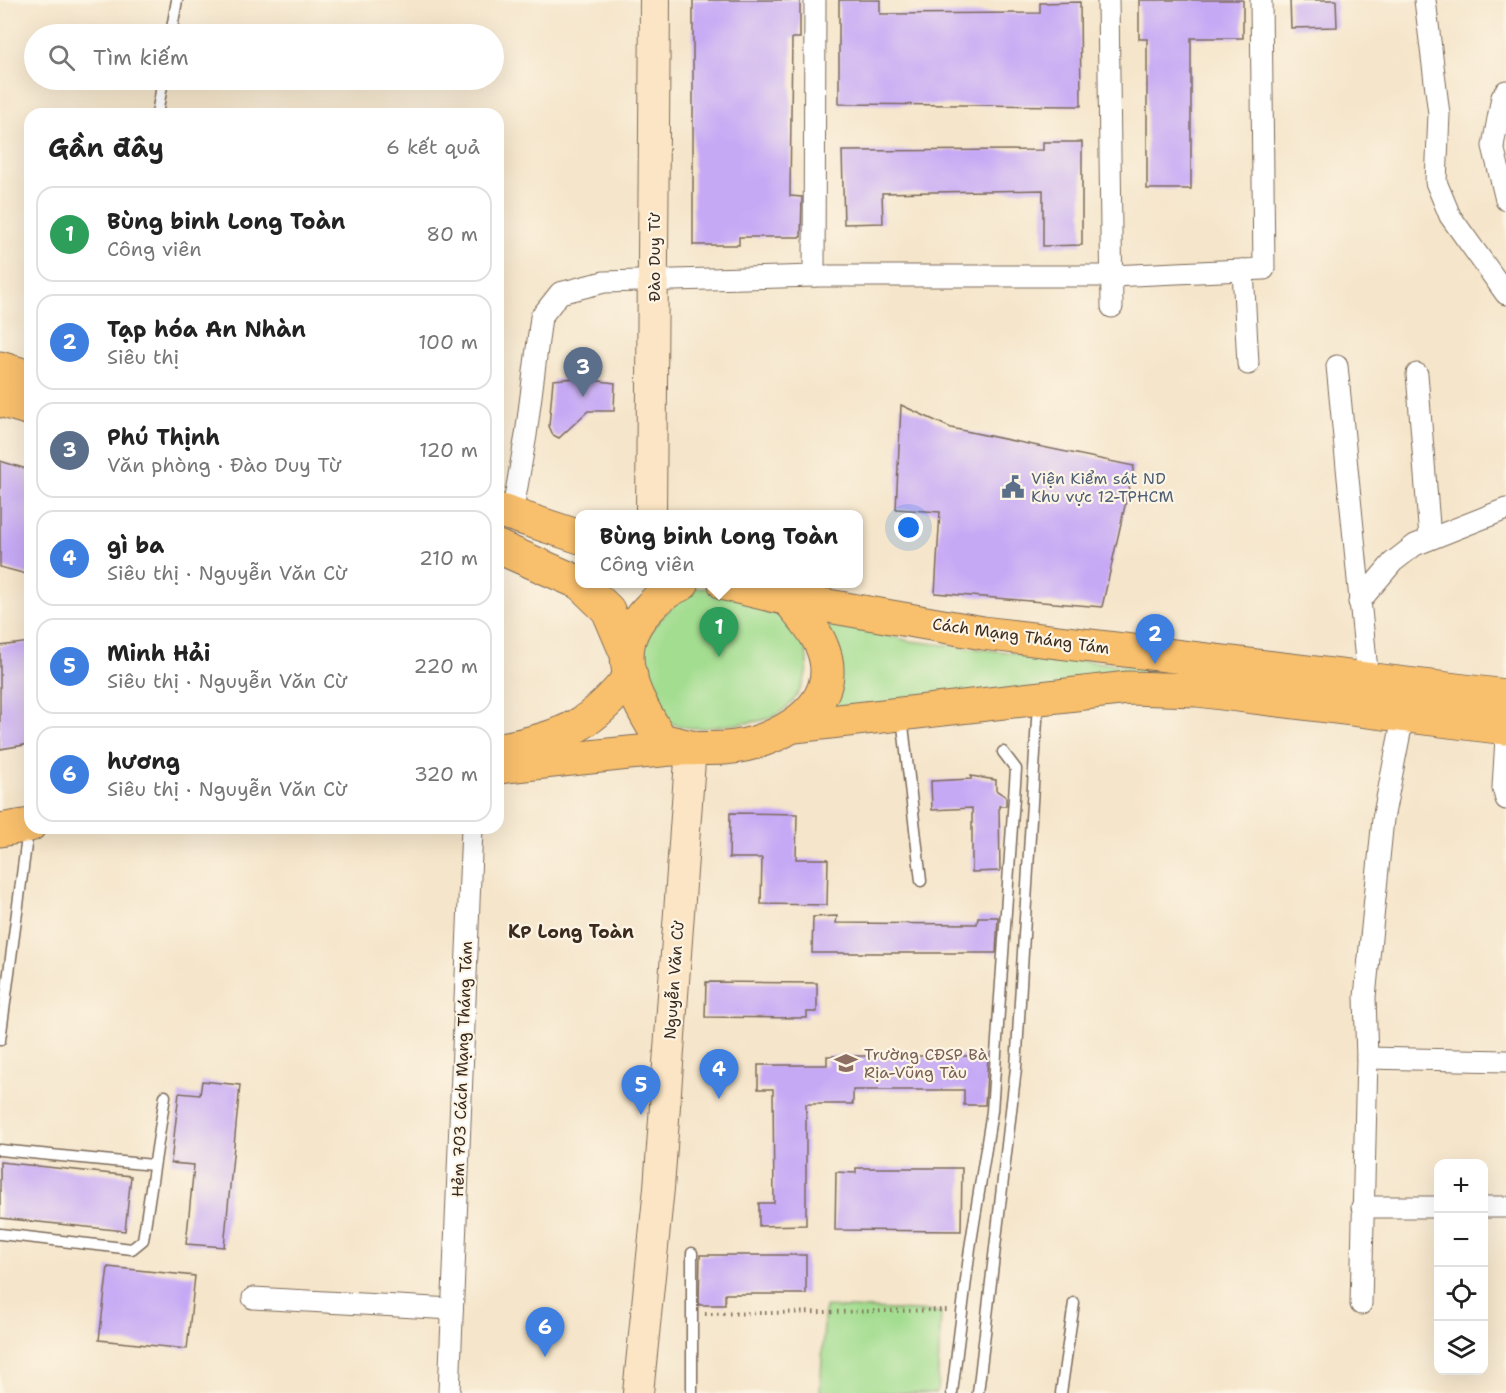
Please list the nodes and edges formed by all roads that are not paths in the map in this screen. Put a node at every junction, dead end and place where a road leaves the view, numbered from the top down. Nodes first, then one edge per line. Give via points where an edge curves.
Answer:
1 (177, 0) edge
2 (655, 0) edge
3 (814, 0) edge
4 (1108, 0) edge
5 (1262, 0) edge
6 (1425, 0) edge
7 (173, 24) edge
8 (161, 90) edge
9 (1506, 92) edge
10 (158, 108) edge
11 (1506, 200) edge
12 (1243, 270) junction
13 (814, 276) junction
14 (1111, 276) junction
15 (654, 282) junction
16 (1506, 294) edge
17 (1112, 307) dead end
18 (1248, 364) dead end
19 (1337, 366) dead end
20 (0, 368) edge
21 (1418, 374) dead end
22 (24, 375) edge
23 (0, 400) edge
24 (24, 407) edge
25 (1506, 509) edge
26 (651, 510) edge
27 (505, 512) edge
28 (575, 536) edge
29 (1430, 538) junction
30 (504, 550) edge
31 (575, 581) edge
32 (585, 588) edge
33 (676, 588) edge
34 (742, 588) edge
35 (788, 599) junction
36 (1359, 602) junction
37 (628, 663) junction
38 (1368, 681) junction
39 (1038, 699) junction
40 (901, 712) junction
41 (1498, 716) edge
42 (1403, 717) junction
43 (795, 726) junction
44 (676, 743) junction
45 (504, 749) edge
46 (1003, 752) dead end
47 (504, 766) edge
48 (1506, 798) edge
49 (20, 826) edge
50 (472, 834) edge
51 (921, 881) dead end
52 (0, 1040) edge
53 (1367, 1058) junction
54 (1506, 1060) edge
55 (165, 1096) dead end
56 (0, 1150) edge
57 (153, 1165) junction
58 (1362, 1207) junction
59 (1434, 1207) edge
60 (1488, 1207) edge
61 (1506, 1207) edge
62 (0, 1234) edge
63 (692, 1253) dead end
64 (253, 1298) dead end
65 (1074, 1303) dead end
66 (1361, 1304) dead end
67 (452, 1310) junction
68 (448, 1393) edge
69 (638, 1393) edge
70 (692, 1393) edge
71 (952, 1393) edge
72 (978, 1393) edge
73 (1061, 1393) edge

1 - 7 lane
2 - 15 main road, Đào Duy Từ
3 - 13 street
4 - 14 street
5 - 12 street via 1264,269
6 - 16 street via 1439,114 1436,182 1450,216
8 - 10 lane
9 - 11 street via 1493,146
12 - 14 street
12 - 18 street
13 - 14 street
13 - 15 street
14 - 17 street
15 - 26 main road, Đào Duy Từ
15 - 27 street via 604,282 561,293 541,316 526,435
19 - 36 street
20 - 22 main road
21 - 29 street
23 - 24 main road
25 - 29 street
27 - 28 main road
29 - 36 street via 1398,558
30 - 31 main road
32 - 37 main road via 608,610
33 - 37 main road via 639,618 629,634
34 - 35 main road, Cách Mạng Tháng Tám
35 - 38 main road, Cách Mạng Tháng Tám via 983,633
35 - 43 main road via 818,640 827,668 815,705
36 - 38 street
37 - 44 main road via 637,696
37 - 45 main road via 595,715 572,730
38 - 41 main road, Cách Mạng Tháng Tám
39 - 40 main road
39 - 42 main road via 1128,688 1197,690
39 - 72 lane via 1016,1068
40 - 43 main road
40 - 51 lane
41 - 42 main road
41 - 48 street
42 - 53 street via 1383,819 1373,907 1365,998
43 - 44 main road via 777,735 726,748
44 - 47 main road
44 - 69 main road, Nguyễn Văn Cừ via 659,1188
46 - 71 lane via 1016,769 998,1041 992,1111
49 - 52 lane
50 - 67 street, Hẻm 703 Cách Mạng Tháng Tám
53 - 54 street
53 - 58 street
55 - 57 lane
56 - 57 lane
57 - 62 lane via 143,1240 132,1248
58 - 59 street
58 - 66 street
60 - 61 street
63 - 70 lane
64 - 67 street
65 - 73 lane
67 - 68 street, Hẻm 703 Cách Mạng Tháng Tám

